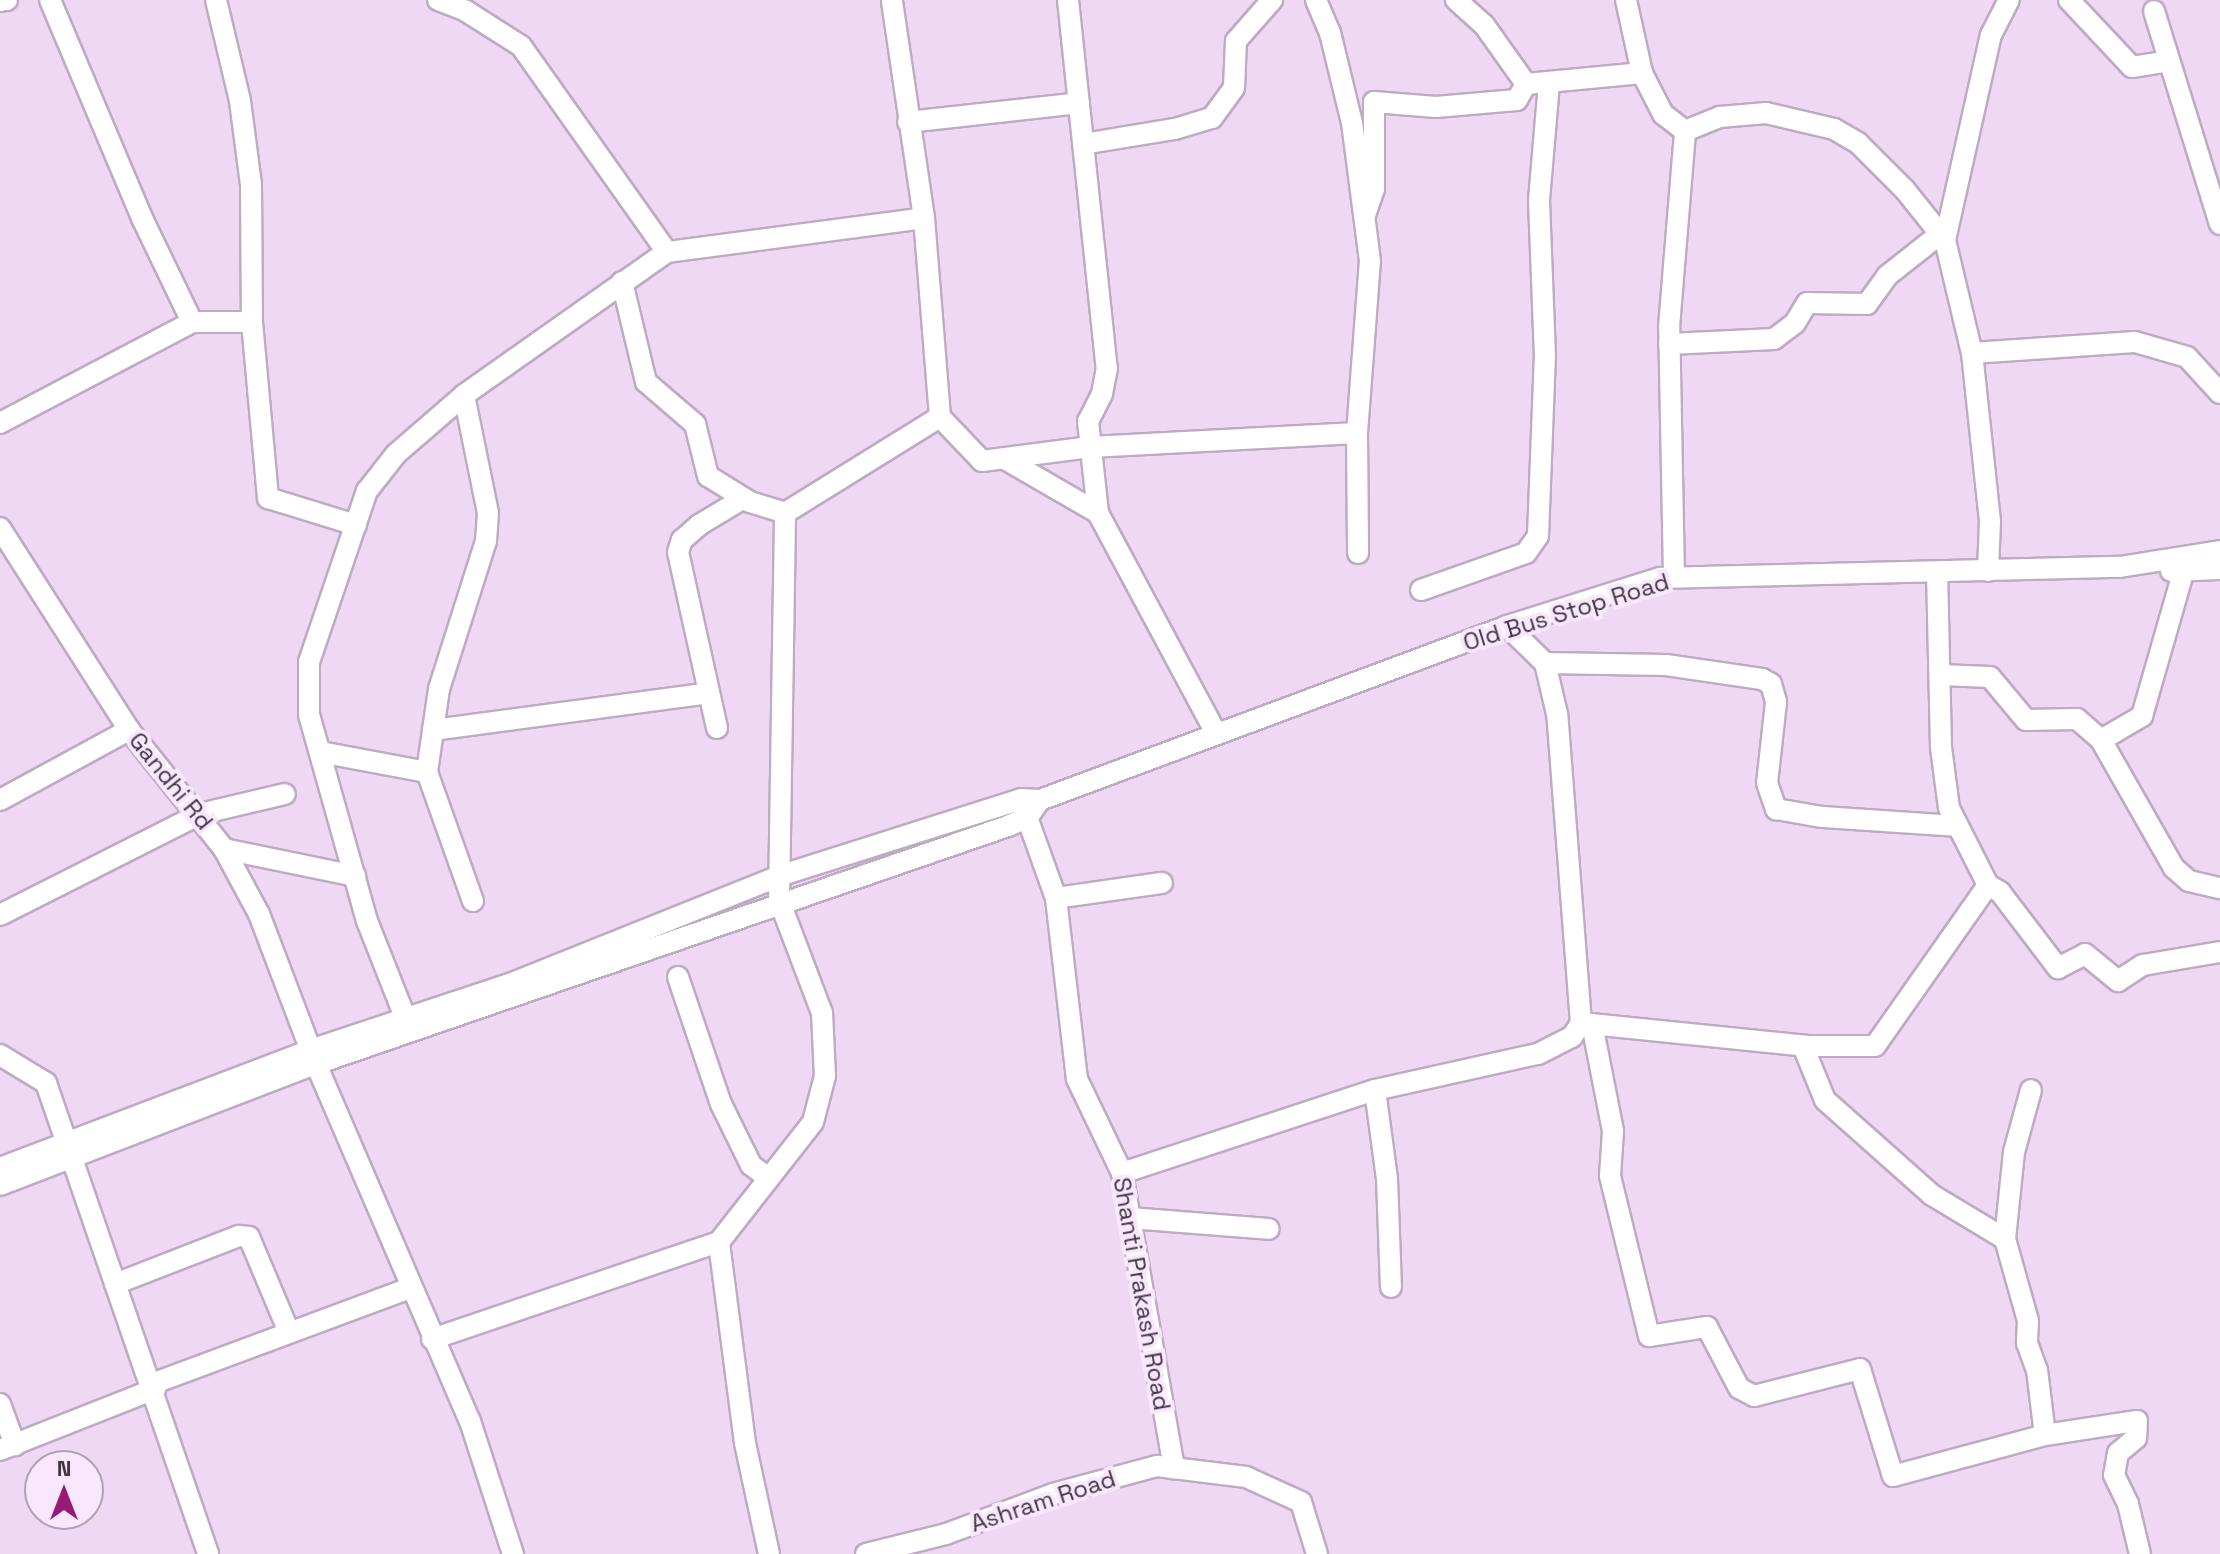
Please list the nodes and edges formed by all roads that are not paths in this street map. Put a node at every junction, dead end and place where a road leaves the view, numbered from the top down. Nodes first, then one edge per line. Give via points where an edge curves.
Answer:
1 (7, 0) edge
2 (50, 0) edge
3 (216, 0) edge
4 (438, 0) edge
5 (892, 0) edge
6 (1068, 0) edge
7 (1272, 0) edge
8 (1316, 0) edge
9 (1456, 0) edge
10 (1626, 0) edge
11 (2009, 0) edge
12 (2069, 0) edge
13 (0, 1) edge
14 (2154, 11) dead end
15 (2168, 61) junction
16 (1642, 73) junction
17 (1526, 84) junction
18 (1549, 84) junction
19 (1079, 103) junction
20 (908, 122) junction
21 (1685, 131) junction
22 (1083, 144) junction
23 (924, 218) junction
24 (1364, 219) junction
25 (2220, 224) edge
26 (1942, 237) junction
27 (667, 252) junction
28 (622, 282) junction
29 (192, 322) junction
30 (252, 322) junction
31 (1669, 344) junction
32 (1972, 353) junction
33 (2220, 393) edge
34 (464, 395) junction
35 (940, 417) junction
36 (0, 423) edge
37 (1357, 433) junction
38 (1090, 447) junction
39 (1005, 458) junction
40 (744, 498) junction
41 (785, 513) junction
42 (1098, 513) junction
43 (356, 525) junction
44 (0, 528) edge
45 (2220, 551) edge
46 (1358, 553) dead end
47 (2120, 567) junction
48 (2220, 569) edge
49 (2184, 570) junction
50 (1988, 571) junction
51 (1937, 573) junction
52 (1674, 577) junction
53 (1421, 590) dead end
54 (1507, 626) junction
55 (1545, 663) junction
56 (1941, 675) junction
57 (709, 693) junction
58 (717, 728) dead end
59 (129, 730) junction
60 (433, 730) junction
61 (1215, 731) junction
62 (2101, 740) junction
63 (320, 752) junction
64 (427, 772) junction
65 (285, 794) dead end
66 (0, 800) edge
67 (1029, 806) junction
68 (200, 814) junction
69 (1957, 826) junction
70 (224, 849) junction
71 (782, 875) junction
72 (355, 876) junction
73 (1162, 883) dead end
74 (1988, 885) junction
75 (2220, 888) edge
76 (1056, 898) junction
77 (779, 900) junction
78 (473, 901) dead end
79 (0, 915) edge
80 (2220, 952) edge
81 (678, 977) dead end
82 (405, 1017) junction
83 (1586, 1023) junction
84 (1803, 1046) junction
85 (0, 1055) edge
86 (313, 1057) junction
87 (1375, 1090) junction
88 (2031, 1090) dead end
89 (70, 1150) junction
90 (0, 1168) edge
91 (1122, 1173) junction
92 (768, 1178) junction
93 (0, 1185) edge
94 (1130, 1218) junction
95 (1269, 1229) dead end
96 (2005, 1239) junction
97 (719, 1242) junction
98 (115, 1284) junction
99 (1391, 1287) dead end
100 (410, 1288) junction
101 (289, 1332) junction
102 (432, 1339) junction
103 (153, 1386) junction
104 (0, 1404) edge
105 (2045, 1435) junction
106 (8, 1448) edge
107 (1174, 1468) junction
108 (208, 1554) edge
109 (513, 1554) edge
110 (769, 1554) edge
111 (866, 1554) edge
112 (1317, 1554) edge
113 (2140, 1554) edge

1 - 13 street
2 - 29 street
3 - 30 street via 240,101 251,184
4 - 27 street via 521,46
5 - 20 street
6 - 19 street
7 - 22 street via 1236,41 1234,88 1212,118
8 - 24 street via 1330,33 1352,123
9 - 17 street via 1484,25
10 - 16 street
11 - 26 street via 1991,35
12 - 15 street via 2132,67
14 - 15 street
15 - 25 street
16 - 18 street
16 - 21 street via 1663,114
17 - 18 street
17 - 24 street via 1517,100 1436,107 1374,102 1374,189
18 - 53 street via 1539,186 1545,357 1538,536 1526,553
19 - 20 street
19 - 22 street
20 - 23 street
21 - 26 street via 1720,117 1766,113 1834,129 1858,143
21 - 31 street
22 - 38 street via 1107,368 1102,394 1088,421
23 - 27 street
23 - 35 street
24 - 37 street via 1370,261
26 - 31 street via 1887,276 1867,304 1807,303 1795,323 1774,339
26 - 32 street
27 - 28 street
28 - 34 street
28 - 40 street via 646,382 695,424 708,476
29 - 30 street
29 - 36 street
30 - 43 street via 268,498
31 - 52 street
32 - 33 street via 2135,342 2187,357
32 - 50 street via 1990,521
34 - 43 street via 381,470 367,491
34 - 60 street via 488,513 486,541 439,689
35 - 39 street via 982,461
35 - 41 street
37 - 38 street
37 - 46 street
38 - 39 street
38 - 42 street
39 - 42 street
40 - 41 street
40 - 57 street via 699,525 682,540 678,552
41 - 71 street
42 - 61 street
43 - 63 street via 309,662 309,715
44 - 59 street, Gandhi Rd
45 - 47 street, Old Bus Stop Road
47 - 49 street, Old Bus Stop Road via 2146,573
47 - 50 street, Old Bus Stop Road
48 - 49 street, Old Bus Stop Road
49 - 62 street via 2142,716
50 - 51 street, Old Bus Stop Road
51 - 52 street, Old Bus Stop Road
51 - 56 street
52 - 54 street, Old Bus Stop Road
54 - 55 street
54 - 61 street, Old Bus Stop Road
55 - 69 street via 1666,665 1762,679 1771,684 1776,702 1767,783 1776,809
55 - 83 street via 1562,752
56 - 62 street via 1990,677 2026,720 2077,719
56 - 69 street via 1941,747 1949,808
57 - 58 street
57 - 60 street
59 - 66 street
59 - 68 street, Gandhi Rd
60 - 64 street
61 - 67 street, Old Bus Stop Road
62 - 75 street via 2174,868 2189,881
63 - 64 street
63 - 72 street
64 - 78 street
65 - 68 street
67 - 71 street
67 - 76 street, Shanti Prakash Road
67 - 77 street
68 - 70 street, Gandhi Rd
68 - 79 street
69 - 74 street
70 - 72 street
70 - 86 street, Gandhi Rd via 259,914
71 - 77 street
71 - 82 street via 507,985
72 - 82 street
73 - 76 street
74 - 80 street via 2000,892 2058,968 2085,954 2118,981 2143,965
74 - 84 street via 1875,1046
76 - 91 street, Shanti Prakash Road via 1077,1079
77 - 86 street via 521,996
77 - 92 street via 822,1013 825,1076 813,1122
81 - 92 street via 721,1104 751,1165
82 - 86 street
83 - 84 street
83 - 87 street via 1550,1050
83 - 105 street via 1613,1131 1610,1176 1649,1336 1707,1327 1739,1388 1754,1396 1860,1369 1893,1476
84 - 96 street via 1825,1100 1932,1195
85 - 89 street via 46,1083
86 - 89 street
86 - 100 street, Gandhi Rd
87 - 91 street
87 - 99 street via 1387,1179
88 - 96 street via 2014,1152
89 - 90 street
89 - 93 street
89 - 98 street
91 - 94 street, Shanti Prakash Road
92 - 97 street
94 - 95 street
94 - 107 street, Shanti Prakash Road
96 - 105 street via 2028,1321 2027,1343 2037,1370
97 - 102 street
97 - 110 street via 745,1443
98 - 101 street via 239,1236 249,1237
98 - 103 street
100 - 101 street
100 - 102 street, Gandhi Rd
101 - 103 street
102 - 109 street, Gandhi Rd via 470,1421
103 - 106 street
103 - 108 street
104 - 106 street
105 - 113 street via 2124,1420 2140,1428 2118,1453 2114,1475 2128,1504
107 - 111 street, Ashram Road via 1157,1466 1116,1476 946,1534
107 - 112 street, Ashram Road via 1246,1477 1301,1502

